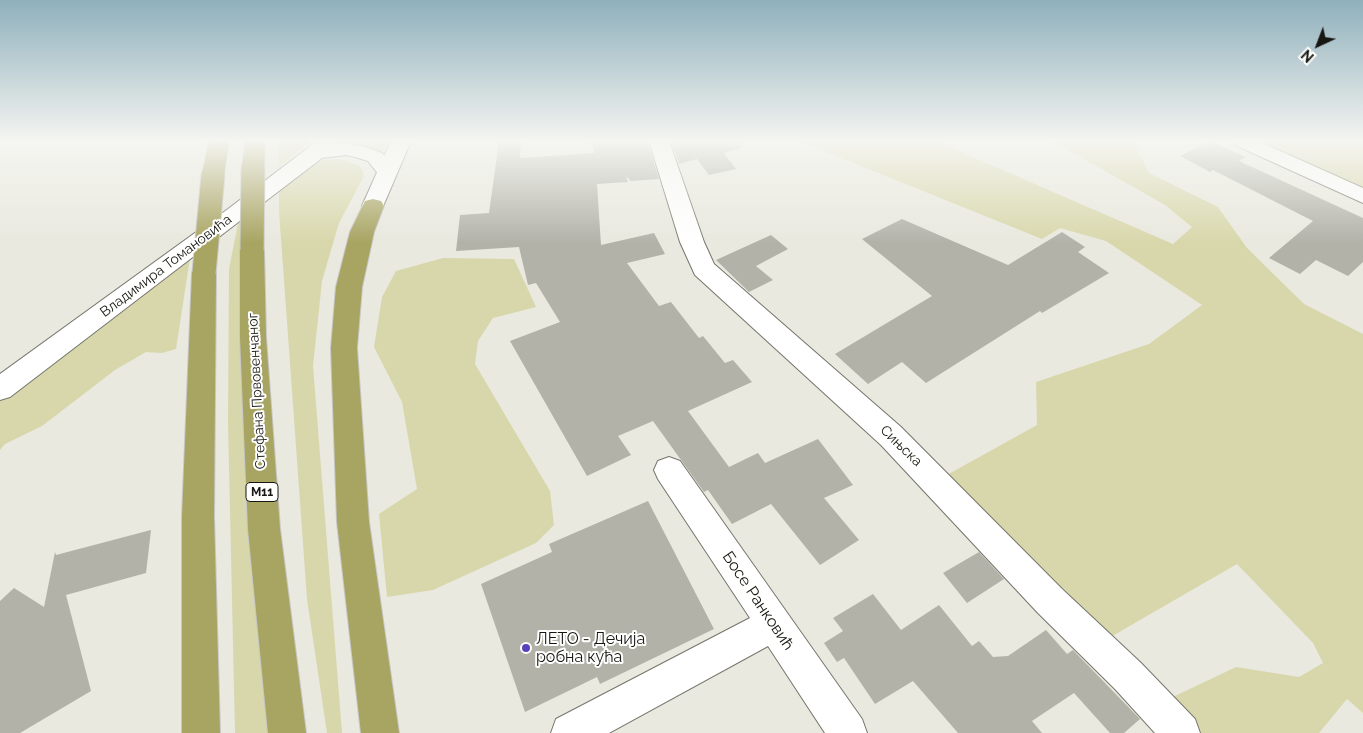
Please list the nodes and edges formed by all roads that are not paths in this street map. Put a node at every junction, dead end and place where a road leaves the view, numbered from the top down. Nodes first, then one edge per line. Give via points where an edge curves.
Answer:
1 (214, 175) edge
2 (253, 175) edge
3 (286, 175) edge
4 (386, 175) edge
5 (670, 175) edge
6 (1317, 175) edge
7 (1363, 196) edge
8 (373, 206) joint
9 (12, 374) edge
10 (0, 388) edge
11 (669, 470) dead end
12 (774, 624) junction
13 (202, 733) edge
14 (287, 733) edge
15 (380, 733) edge
16 (570, 733) edge
17 (848, 733) edge
18 (1181, 733) edge

1 - 13 highway, bridge via 204,274 198,516
2 - 14 highway, Стефана Првовенчаног / M11, bridge via 254,337 264,529
3 - 9 street, Владимира Томановића via 177,258
4 - 8 street
5 - 18 street, Сињска via 704,270 891,436
6 - 7 street
8 - 15 highway via 362,232 350,287 344,348 353,522
9 - 10 street, Владимира Томановића
11 - 12 street, Босе Ранковић
12 - 16 street
12 - 17 street, Босе Ранковић

